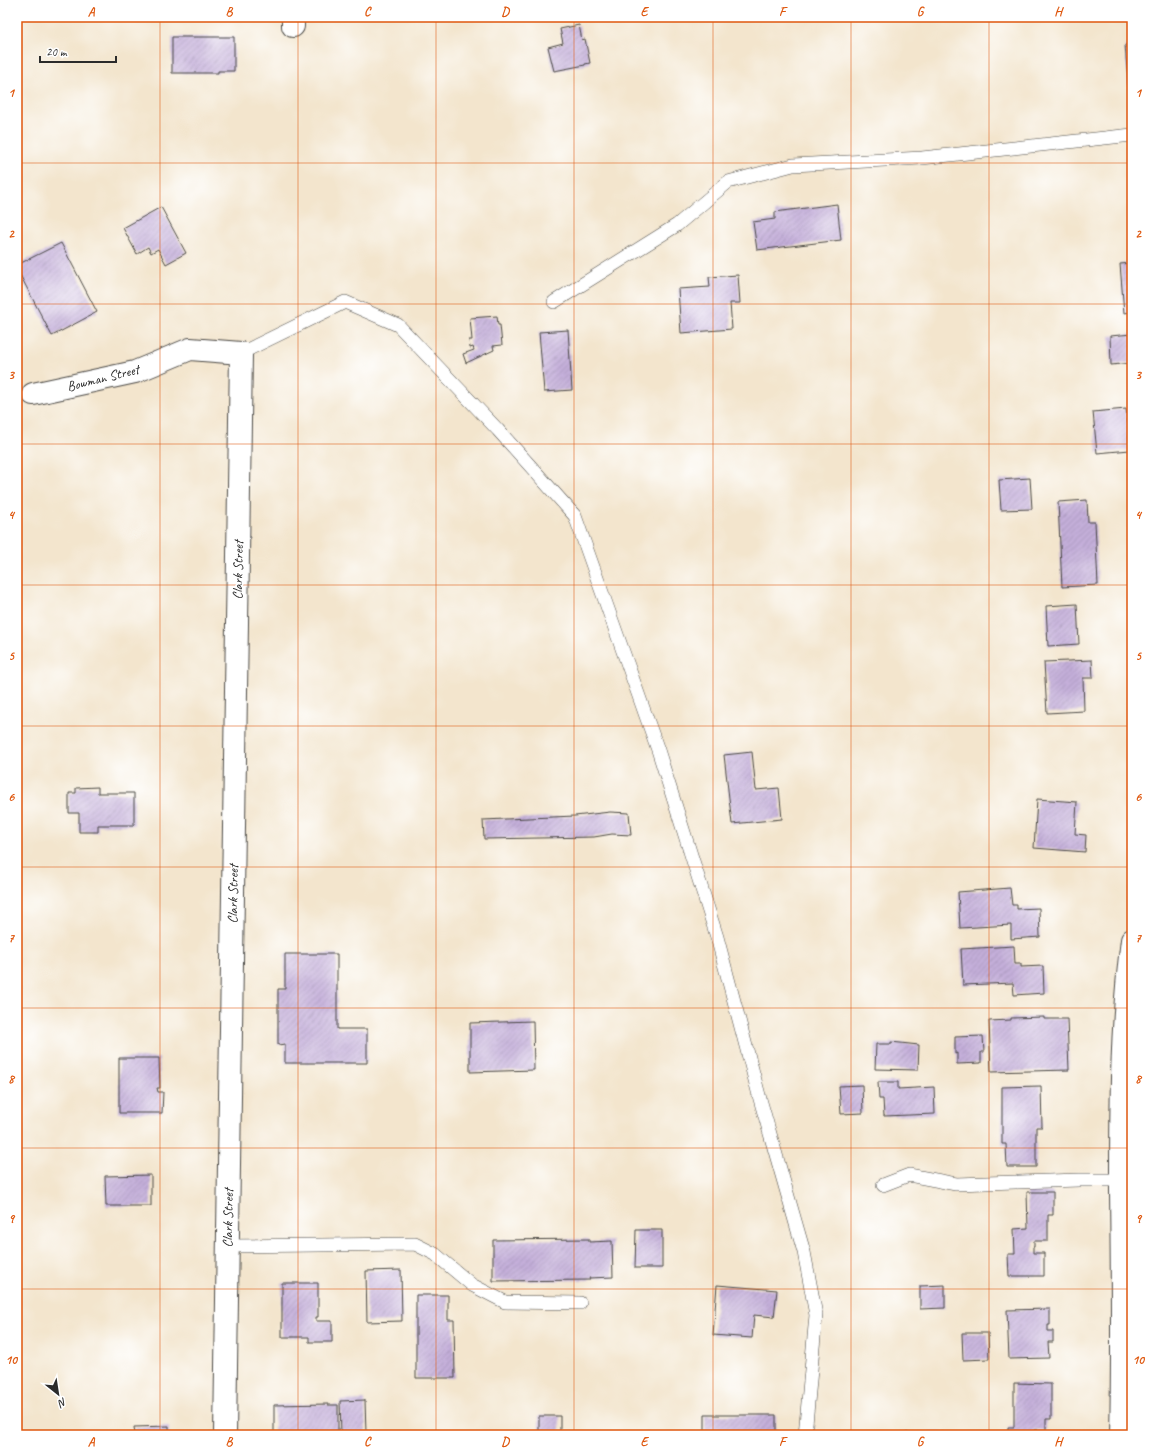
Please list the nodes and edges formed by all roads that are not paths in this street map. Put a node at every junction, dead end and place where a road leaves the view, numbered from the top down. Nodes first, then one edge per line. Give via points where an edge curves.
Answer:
1 (1132, 135) edge
2 (554, 302) dead end
3 (241, 353) junction
4 (33, 394) dead end
5 (1132, 940) edge
6 (1121, 1180) junction
7 (883, 1185) dead end
8 (228, 1246) junction
9 (580, 1303) dead end
10 (225, 1435) edge
11 (805, 1435) edge
12 (1122, 1435) edge

1 - 2 lane via 922,158 793,165 728,182 677,225
3 - 4 street, Bowman Street via 190,349 135,372
3 - 8 street, Clark Street
3 - 11 lane via 344,302 398,325 575,516 658,750 717,937 804,1252 816,1315
5 - 6 street via 1122,1048
6 - 7 lane via 956,1184 909,1175
6 - 12 street
8 - 9 lane via 415,1244 435,1254 472,1285 505,1302
8 - 10 street, Clark Street

